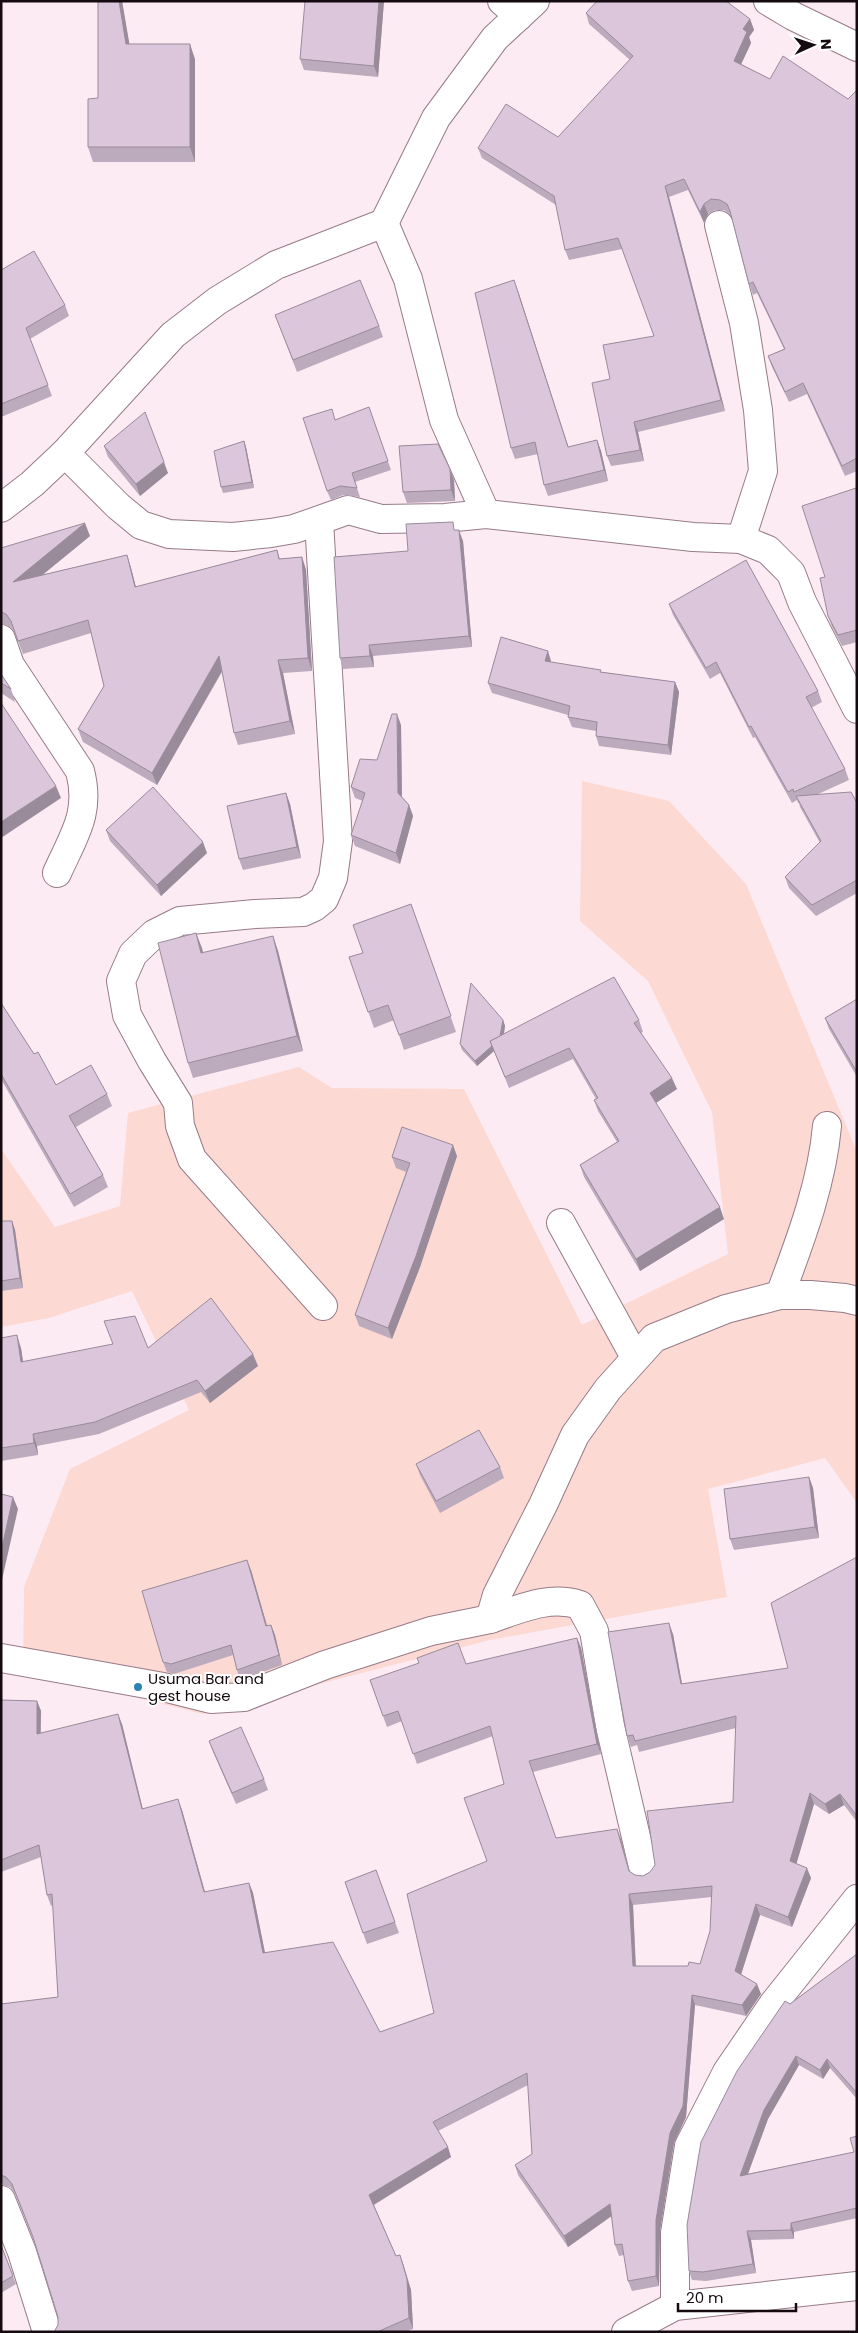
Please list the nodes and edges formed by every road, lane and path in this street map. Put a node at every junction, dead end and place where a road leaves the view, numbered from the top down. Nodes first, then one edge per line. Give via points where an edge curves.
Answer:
1 (768, 1) edge
2 (519, 6) edge
3 (857, 47) edge
4 (384, 223) junction
5 (719, 225) dead end
6 (65, 453) junction
7 (1, 508) edge
8 (486, 514) junction
9 (319, 521) junction
10 (741, 539) junction
11 (1, 639) edge
12 (857, 709) edge
13 (57, 872) dead end
14 (828, 1126) dead end
15 (561, 1223) dead end
16 (780, 1295) junction
17 (857, 1301) edge
18 (323, 1306) dead end
19 (635, 1357) junction
20 (490, 1618) junction
21 (1, 1658) edge
22 (644, 1871) dead end
23 (857, 1899) edge
24 (1, 2200) edge
25 (857, 2286) edge
26 (675, 2306) junction
27 (47, 2332) edge
28 (626, 2332) edge

1 - 3 street
2 - 4 street via 436,118
4 - 6 street via 276,265 217,301 173,335
4 - 8 street via 408,279 444,420
5 - 10 street via 744,323 758,410 763,471
6 - 7 street
6 - 9 street via 141,525 169,534 233,538 294,529
8 - 9 street via 380,519 348,510
8 - 10 street via 692,538
9 - 18 street via 338,841 333,878 324,899 303,912 180,921 154,934 133,954 121,981 127,1014 178,1103 180,1126 192,1159
10 - 12 street via 768,550 791,573 802,602
11 - 13 street via 10,665 80,770 85,789 83,815
14 - 16 street via 822,1161
15 - 19 street
16 - 17 street
16 - 19 street via 726,1309 654,1338
19 - 20 street via 575,1435 497,1595
20 - 21 street via 431,1631 325,1665 244,1697 211,1699 163,1687
20 - 22 street via 541,1603 565,1600 580,1605 594,1631 610,1726
23 - 26 street via 774,2003 727,2072 689,2146 675,2233
24 - 27 street via 22,2252
25 - 26 street
26 - 28 street

